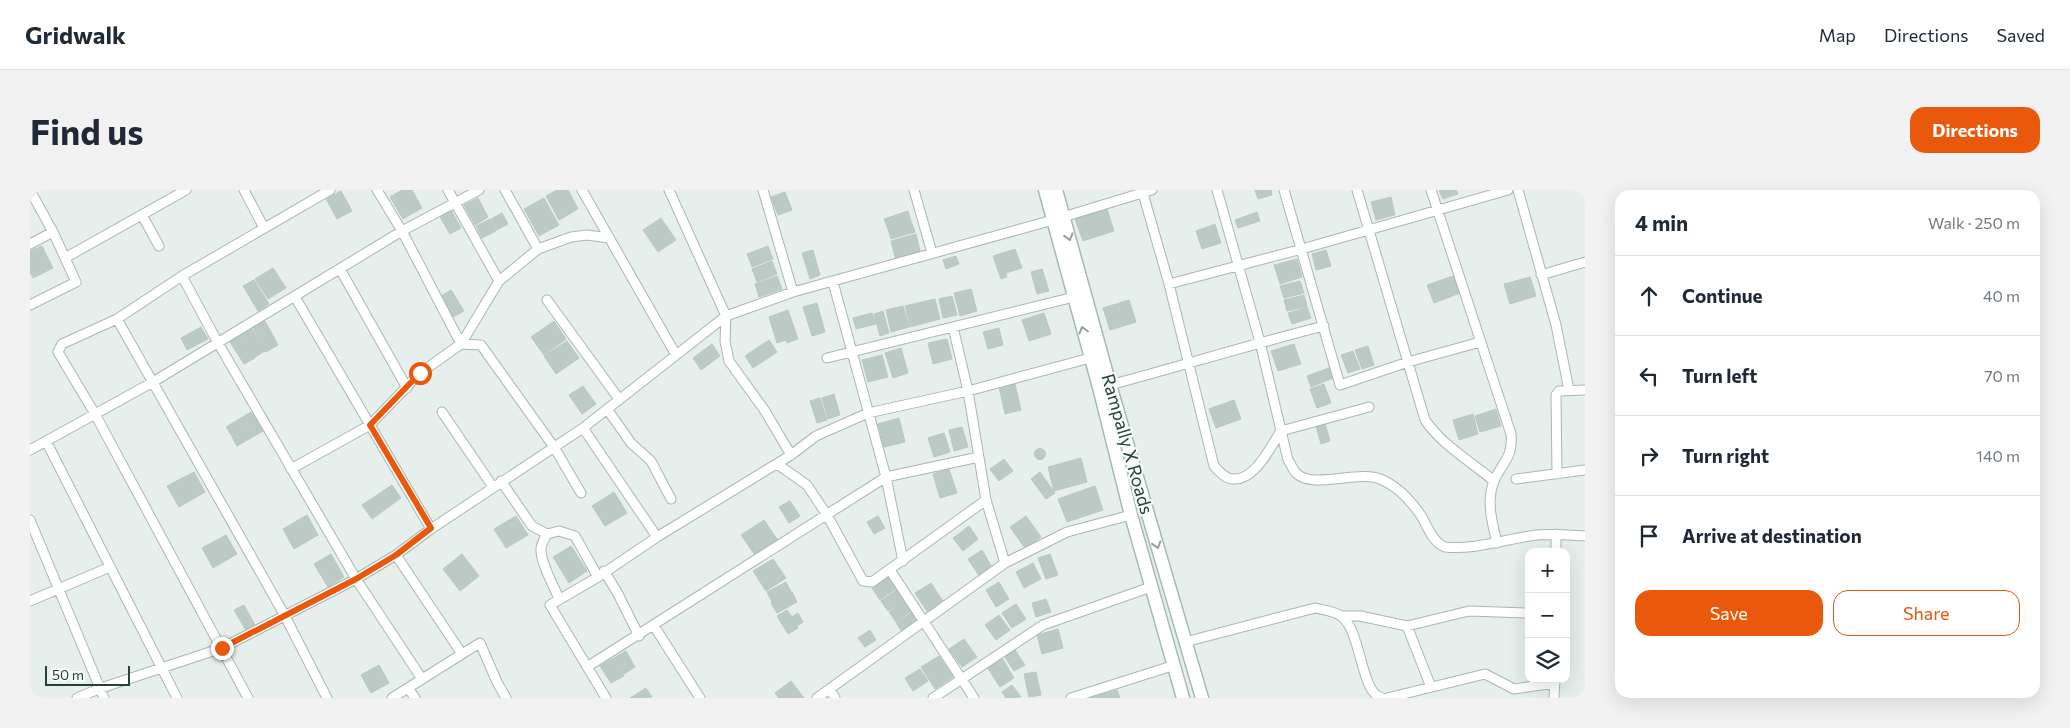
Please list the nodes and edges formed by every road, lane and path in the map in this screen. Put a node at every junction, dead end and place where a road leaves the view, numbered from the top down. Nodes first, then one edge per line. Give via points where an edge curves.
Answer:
1 (35, 190) edge
2 (186, 190) edge
3 (244, 190) edge
4 (330, 190) edge
5 (377, 190) edge
6 (448, 190) edge
7 (479, 190) edge
8 (505, 190) edge
9 (582, 190) edge
10 (669, 190) edge
11 (764, 190) edge
12 (914, 190) edge
13 (1044, 190) edge
14 (1056, 190) edge
15 (1217, 190) edge
16 (1284, 190) edge
17 (1357, 190) edge
18 (1431, 190) edge
19 (1508, 190) edge
20 (1518, 190) edge
21 (1146, 191) edge
22 (30, 192) edge
23 (454, 203) junction
24 (1437, 211) junction
25 (142, 215) junction
26 (1058, 218) junction
27 (264, 228) junction
28 (1369, 230) junction
29 (402, 231) junction
30 (53, 232) junction
31 (609, 238) junction
32 (30, 244) edge
33 (159, 246) dead end
34 (538, 249) junction
35 (1302, 249) junction
36 (932, 253) junction
37 (65, 258) junction
38 (1585, 262) edge
39 (1238, 265) junction
40 (340, 269) junction
41 (1541, 275) junction
42 (182, 276) junction
43 (499, 281) junction
44 (833, 282) junction
45 (1169, 284) junction
46 (793, 292) junction
47 (295, 297) junction
48 (1074, 297) junction
49 (547, 300) dead end
50 (30, 305) edge
51 (726, 316) junction
52 (117, 319) junction
53 (1324, 326) junction
54 (953, 327) junction
55 (1260, 342) junction
56 (1480, 342) junction
57 (218, 343) junction
58 (461, 344) junction
59 (853, 353) junction
60 (676, 355) junction
61 (827, 358) dead end
62 (1090, 358) junction
63 (1408, 362) junction
64 (1189, 364) junction
65 (154, 382) junction
66 (1110, 385) junction
67 (406, 388) junction
68 (1569, 390) junction
69 (1585, 390) edge
70 (968, 391) junction
71 (620, 399) junction
72 (1369, 407) dead end
73 (607, 409) junction
74 (442, 412) dead end
75 (95, 414) junction
76 (868, 414) junction
77 (370, 425) junction
78 (583, 428) junction
79 (1281, 431) junction
80 (46, 441) junction
81 (554, 447) junction
82 (30, 450) edge
83 (791, 456) junction
84 (979, 457) junction
85 (777, 464) junction
86 (291, 469) junction
87 (1585, 470) edge
88 (1557, 474) junction
89 (886, 477) junction
90 (1516, 479) dead end
91 (502, 481) junction
92 (1494, 481) junction
93 (493, 487) junction
94 (581, 494) dead end
95 (671, 499) dead end
96 (986, 500) junction
97 (1131, 514) junction
98 (827, 515) junction
99 (30, 520) edge
100 (431, 528) junction
101 (547, 534) junction
102 (1556, 534) junction
103 (1585, 536) edge
104 (657, 537) junction
105 (1497, 543) junction
106 (1556, 548) edge
107 (396, 555) junction
108 (903, 561) junction
109 (1005, 563) junction
110 (110, 567) junction
111 (890, 570) junction
112 (601, 574) junction
113 (356, 579) junction
114 (1151, 588) junction
115 (59, 589) junction
116 (559, 599) junction
117 (30, 601) edge
118 (1525, 614) edge
119 (285, 616) junction
120 (1342, 616) junction
121 (1179, 619) junction
122 (925, 621) junction
123 (1162, 622) junction
124 (654, 626) junction
125 (1407, 626) junction
126 (639, 636) junction
127 (1185, 642) junction
128 (222, 648) junction
129 (462, 654) junction
130 (1174, 665) junction
131 (161, 668) junction
132 (587, 668) junction
133 (962, 678) junction
134 (422, 679) junction
135 (1545, 683) edge
136 (1555, 683) edge
137 (1432, 686) junction
138 (100, 688) junction
139 (408, 688) junction
140 (830, 689) junction
141 (77, 698) edge
142 (104, 698) edge
143 (177, 698) edge
144 (248, 698) edge
145 (327, 698) edge
146 (392, 698) edge
147 (415, 698) edge
148 (506, 698) edge
149 (606, 698) edge
150 (700, 698) edge
151 (817, 698) edge
152 (835, 698) edge
153 (933, 698) edge
154 (974, 698) edge
155 (1071, 698) edge
156 (1184, 698) edge
157 (1202, 698) edge
158 (1382, 698) edge
159 (1387, 698) edge
160 (1554, 698) edge

1 - 22 street
2 - 25 street
3 - 27 street
4 - 27 street
5 - 29 street
6 - 23 street
7 - 23 street
8 - 34 street
9 - 31 street
10 - 51 street
11 - 46 street
12 - 36 street
13 - 26 main road
14 - 26 main road, Rampally X Roads
15 - 39 street
16 - 35 street
17 - 28 street
18 - 24 street
19 - 24 street
20 - 41 street
21 - 26 street
21 - 45 street
22 - 30 street
23 - 29 street
23 - 43 street
24 - 28 street
24 - 56 street
25 - 33 street
25 - 37 street
26 - 36 street
26 - 48 main road
26 -> 66 main road, Rampally X Roads
27 - 42 street
28 - 35 street
28 - 63 street
29 - 40 street
29 - 58 street
30 - 32 street
30 - 37 street
31 - 34 street via 571,237
31 - 60 street
34 - 43 street
35 - 39 street
35 - 53 street
36 - 44 street
37 - 50 street via 76,282
38 - 41 street
39 - 45 street
39 - 55 street
40 - 47 street
40 - 67 street
41 - 68 street via 1556,325
42 - 52 street
42 - 57 street
43 - 58 street
44 - 46 street
44 - 59 street
45 - 64 street
46 - 51 street
47 - 57 street
47 - 77 street
48 - 54 street
62 -> 48 main road
49 - 71 street
51 - 60 street
51 - 83 street via 728,361 765,411
52 - 65 street
52 - 75 street via 62,344 58,352
53 - 55 street
53 - 63 street via 1340,385
54 - 59 street
54 - 70 street
55 - 64 street
55 - 79 street
56 - 63 street
56 - 92 street via 1511,434 1512,448
57 - 65 street
57 - 86 street
58 - 67 street via 420,373
58 - 81 street via 481,345
59 - 61 street
59 - 76 street
60 - 71 street
62 - 70 street
62 - 97 main road
63 - 92 street via 1425,420 1435,435
64 - 66 street
64 - 79 street via 1214,466 1224,476 1242,478 1256,468
65 - 75 street
65 - 119 street
66 -> 121 main road, Rampally X Roads
67 - 77 street
68 - 69 street
68 - 88 street via 1559,391 1556,395
70 - 76 street
70 - 84 street
71 - 73 street
72 - 79 street
73 - 78 street
73 - 95 street via 631,444 651,461
74 - 93 street
75 - 80 street
75 - 128 street
76 - 83 street via 816,436
76 - 89 street
77 - 86 street
77 - 100 street
78 - 81 street
78 - 104 street
79 - 105 street via 1288,460 1297,474 1308,479 1379,478 1399,490 1439,544 1449,548
80 - 82 street
80 - 110 street
81 - 91 street
81 - 94 street
83 - 85 street
84 - 89 street
84 - 96 street
85 - 98 street via 807,485
85 - 104 street
86 - 113 street
87 - 88 street
88 - 90 street
89 - 98 street
89 - 108 street
91 - 93 street
91 - 101 street via 532,526
92 - 105 street via 1489,504
93 - 100 street
96 - 108 street
96 - 109 street
97 - 109 street via 1067,532
97 - 114 main road
98 - 111 street via 863,581 872,582
98 - 124 street
99 - 115 street
100 - 107 street
101 - 112 street via 559,532 575,536
101 - 116 street via 541,548 542,560
102 - 103 street
102 - 105 street
102 - 106 street
104 - 112 street
107 - 113 street
107 - 129 street
108 - 111 street
109 - 122 street
110 - 115 street
110 - 131 street
111 - 122 street
112 - 116 street
112 - 126 street via 617,592
113 - 119 street
113 - 134 street
114 - 123 main road
114 - 133 street via 1043,625
115 - 117 street
115 - 138 street
116 - 132 street via 550,605
118 - 125 street via 1468,611
119 - 128 street
119 - 145 street
120 - 125 street via 1360,616
120 - 127 street via 1315,608
120 - 158 street via 1352,630 1369,684 1373,692
121 - 123 main road
121 - 127 main road, Rampally X Roads
122 - 133 street
122 - 140 street
123 - 130 main road
124 - 126 street
124 - 150 street
125 - 137 street
126 - 132 street
127 - 157 main road, Rampally X Roads
128 - 131 street
128 - 144 street
129 - 134 street
129 - 148 street via 480,644
130 - 155 street
130 - 156 main road
131 - 138 street
131 - 143 street
132 - 149 street
133 - 153 street
133 - 154 street
134 - 139 street
135 - 137 street via 1514,689 1486,674
136 - 160 street
137 - 159 street
138 - 141 street
138 - 142 street
139 - 146 street
139 - 147 street
140 - 151 street
140 - 152 street

